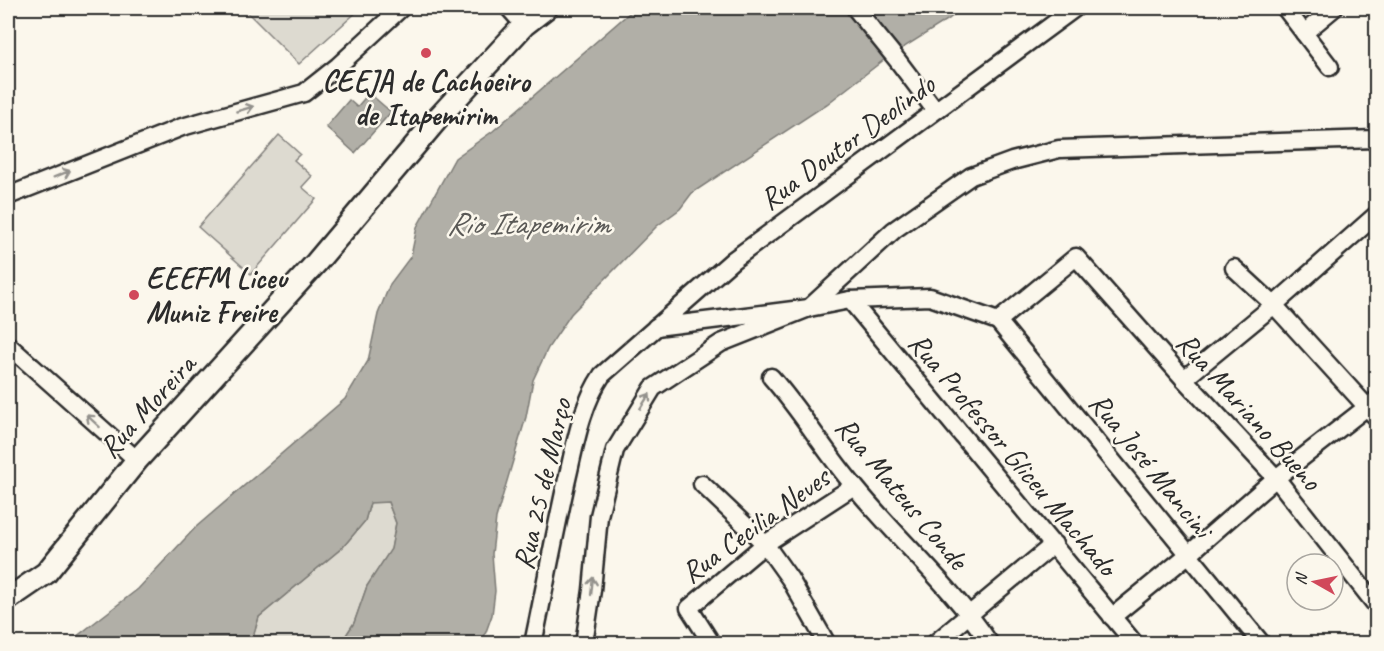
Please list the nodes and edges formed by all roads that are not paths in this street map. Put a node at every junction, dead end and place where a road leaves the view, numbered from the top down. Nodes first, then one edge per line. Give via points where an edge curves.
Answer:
1 (401, 8) edge
2 (509, 8) edge
3 (546, 8) edge
4 (855, 8) edge
5 (1075, 8) edge
6 (1285, 8) edge
7 (1334, 8) edge
8 (524, 25) junction
9 (1304, 33) junction
10 (1330, 67) dead end
11 (935, 110) junction
12 (1377, 139) edge
13 (8, 196) edge
14 (1377, 215) edge
15 (1234, 268) dead end
16 (850, 300) junction
17 (1274, 304) junction
18 (809, 308) junction
19 (998, 321) junction
20 (656, 327) junction
21 (8, 345) edge
22 (771, 377) dead end
23 (1184, 379) junction
24 (1374, 408) edge
25 (137, 460) junction
26 (1276, 478) junction
27 (702, 484) dead end
28 (854, 486) junction
29 (765, 544) junction
30 (1054, 544) junction
31 (1189, 554) junction
32 (8, 599) edge
33 (1377, 605) edge
34 (970, 614) junction
35 (1112, 617) junction
36 (533, 644) edge
37 (584, 644) edge
38 (712, 644) edge
39 (827, 644) edge
40 (934, 644) edge
41 (990, 644) edge
42 (1135, 644) edge
43 (1262, 644) edge

13 -> 1 street via 182,127 304,93
2 - 8 street
3 - 8 main road, Rua Moreira
4 - 11 street
5 - 11 street, Rua Doutor Deolindo
6 - 9 street
7 - 9 street
8 - 25 main road, Rua Moreira
9 - 10 street
11 - 20 street, Rua Doutor Deolindo via 733,260
12 - 18 street via 1059,149 1012,161 971,176 894,230
14 - 17 street
15 - 17 street
16 - 18 street
16 - 19 street via 930,297
16 - 30 street, Rua Professor Gliceu Machado
17 - 23 street
17 - 24 street
18 - 20 street
37 -> 18 street via 599,516 615,450 653,388 721,343
19 - 23 street, Rua Mariano Bueno via 1076,256
19 - 31 street, Rua José Mancini
20 - 36 street, Rua 25 de Março via 602,375 592,390 560,509
25 -> 21 street
22 - 28 street, Rua Mateus Conde
23 - 26 street, Rua Mariano Bueno
24 - 26 street
25 - 32 main road, Rua Moreira via 46,573
26 - 31 street
26 - 33 street, Rua Mariano Bueno
27 - 29 street
28 - 29 street, Rua Cecilia Neves
28 - 34 street, Rua Mateus Conde
29 - 38 street, Rua Cecilia Neves via 689,608
29 - 39 street
30 - 34 street
30 - 35 street, Rua Professor Gliceu Machado
31 - 35 street
31 - 43 street, Rua José Mancini
34 - 40 street
34 - 41 street, Rua Mateus Conde
35 - 42 street, Rua Professor Gliceu Machado

